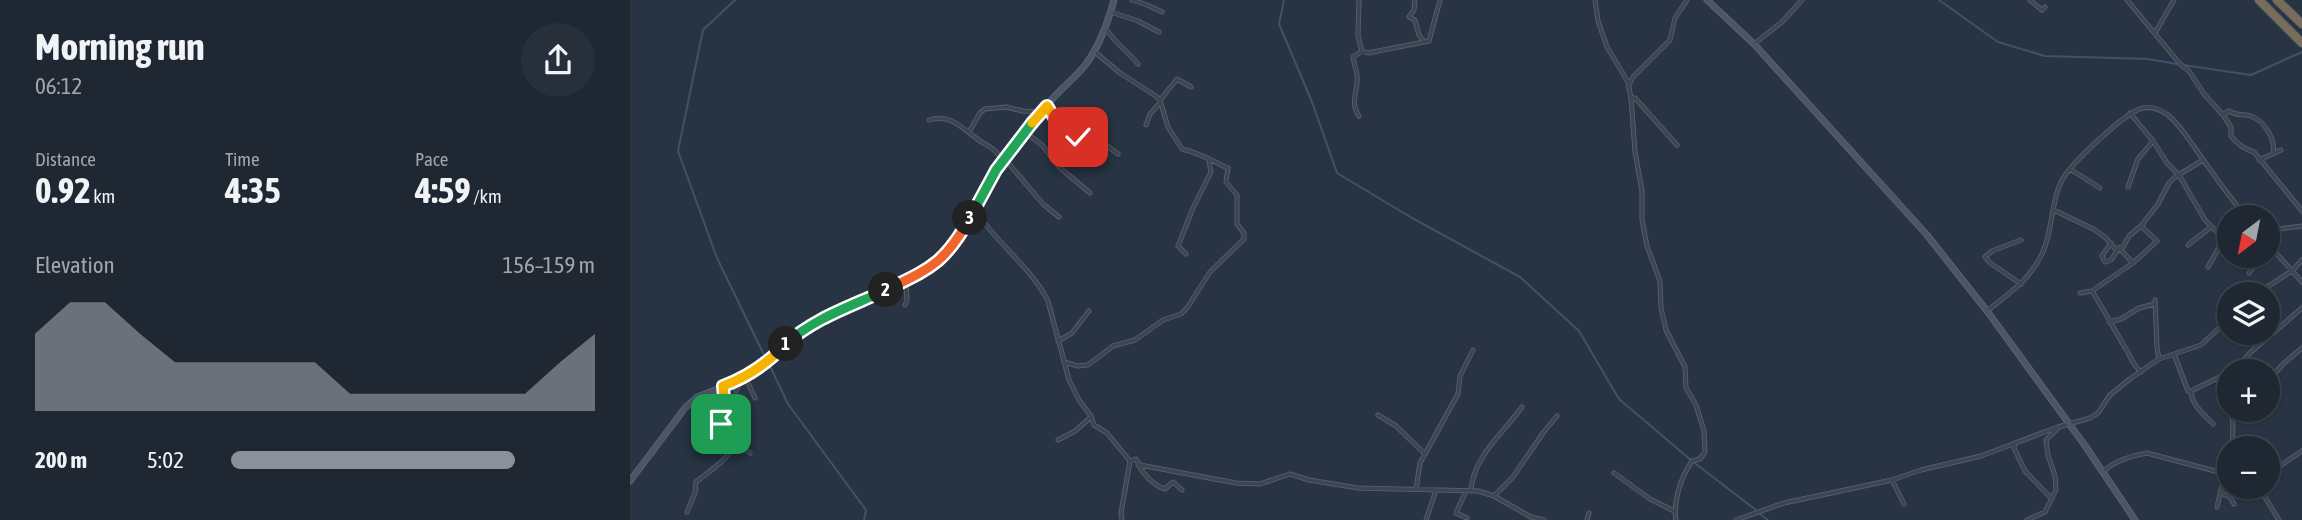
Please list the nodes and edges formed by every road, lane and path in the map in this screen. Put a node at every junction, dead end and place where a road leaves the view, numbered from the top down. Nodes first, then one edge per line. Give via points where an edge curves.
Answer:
1 (1114, 0) edge
2 (1132, 0) edge
3 (1359, 0) edge
4 (1415, 0) edge
5 (1440, 0) edge
6 (1595, 0) edge
7 (1687, 0) edge
8 (1707, 0) edge
9 (1802, 0) edge
10 (2030, 0) edge
11 (2127, 0) edge
12 (2174, 0) edge
13 (2259, 0) edge
14 (2277, 0) edge
15 (2045, 7) dead end
16 (1111, 12) junction
17 (1162, 12) dead end
18 (2302, 24) edge
19 (1105, 28) junction
20 (1159, 32) dead end
21 (2155, 33) junction
22 (1424, 41) junction
23 (2302, 43) edge
24 (1754, 44) junction
25 (1094, 50) junction
26 (1362, 51) junction
27 (1138, 64) dead end
28 (1191, 87) dead end
29 (1628, 88) junction
30 (1631, 98) junction
31 (1160, 102) junction
32 (1047, 106) junction
33 (1041, 113) junction
34 (2130, 113) junction
35 (2223, 115) junction
36 (1359, 116) dead end
37 (929, 120) dead end
38 (1146, 125) dead end
39 (969, 132) junction
40 (1025, 132) junction
41 (2153, 141) junction
42 (1105, 143) junction
43 (1677, 145) dead end
44 (1010, 149) junction
45 (2281, 150) dead end
46 (997, 151) junction
47 (2273, 153) junction
48 (1118, 154) dead end
49 (1096, 155) dead end
50 (1003, 159) junction
51 (2203, 160) junction
52 (2259, 160) junction
53 (1209, 161) junction
54 (2070, 169) junction
55 (2179, 175) junction
56 (2128, 187) dead end
57 (2100, 188) dead end
58 (1090, 193) dead end
59 (2237, 205) edge
60 (975, 209) junction
61 (2054, 210) junction
62 (2302, 211) edge
63 (1059, 217) dead end
64 (2141, 226) junction
65 (2302, 226) edge
66 (2211, 227) junction
67 (2280, 229) edge
68 (2217, 233) edge
69 (2021, 240) dead end
70 (2111, 243) junction
71 (2189, 245) dead end
72 (2119, 248) junction
73 (2217, 251) edge
74 (1186, 254) dead end
75 (2280, 258) edge
76 (2302, 260) edge
77 (2133, 263) junction
78 (2208, 267) dead end
79 (2253, 268) edge
80 (2292, 271) junction
81 (2249, 273) dead end
82 (906, 280) junction
83 (2275, 282) edge
84 (2302, 282) edge
85 (2021, 284) junction
86 (2092, 291) junction
87 (2080, 293) dead end
88 (905, 305) dead end
89 (2302, 308) edge
90 (1089, 311) dead end
91 (1987, 311) junction
92 (2109, 322) junction
93 (2217, 330) edge
94 (1058, 341) junction
95 (2302, 348) edge
96 (1473, 350) dead end
97 (2174, 355) junction
98 (2160, 359) junction
99 (2244, 359) edge
100 (1064, 362) junction
101 (2280, 367) edge
102 (2141, 372) junction
103 (2217, 378) edge
104 (743, 379) junction
105 (723, 386) junction
106 (736, 391) dead end
107 (2191, 391) junction
108 (705, 394) junction
109 (755, 398) dead end
110 (1522, 407) dead end
111 (1091, 415) junction
112 (1378, 415) dead end
113 (1557, 416) dead end
114 (721, 424) junction
115 (2068, 424) junction
116 (2213, 424) dead end
117 (2058, 427) junction
118 (1058, 440) dead end
119 (2015, 444) junction
120 (730, 448) junction
121 (2302, 451) edge
122 (750, 453) dead end
123 (1424, 453) junction
124 (1136, 459) junction
125 (1130, 461) junction
126 (2280, 466) edge
127 (2217, 471) edge
128 (2103, 472) junction
129 (1614, 473) dead end
130 (1892, 480) junction
131 (630, 481) edge
132 (1416, 489) junction
133 (1182, 490) dead end
134 (1436, 490) junction
135 (1468, 491) junction
136 (1494, 496) junction
137 (2050, 498) junction
138 (2219, 499) edge
139 (2232, 499) edge
140 (2266, 499) edge
141 (1904, 504) dead end
142 (2234, 504) dead end
143 (2217, 507) dead end
144 (687, 512) dead end
145 (1674, 512) junction
146 (1589, 513) dead end
147 (1467, 518) dead end
148 (1122, 520) edge
149 (1426, 520) edge
150 (1544, 520) edge
151 (1587, 520) edge
152 (1676, 520) edge
153 (1736, 520) edge
154 (2027, 520) edge
155 (2135, 520) edge
156 (2279, 520) edge

1 - 16 street
2 - 17 street
3 - 26 street
4 - 22 street via 1409,17
5 - 22 street via 1432,34
6 - 29 street via 1607,47 1627,77
7 - 29 street via 1675,18 1670,40
8 - 24 street
9 - 24 street
10 - 15 street via 2039,10
11 - 21 street
12 - 21 street
13 - 23 highway
14 - 18 highway
16 - 19 street
16 - 20 street
19 - 25 street
19 - 27 street
21 - 35 street
22 - 26 street
24 - 91 street via 1918,225
25 - 31 street
25 - 32 street
26 - 36 street via 1353,57
28 - 31 street via 1177,79
29 - 30 street
30 - 43 street
30 - 145 street via 1647,246 1660,281 1668,335 1685,367 1686,388 1696,405 1706,444 1700,459 1692,461 1681,478
31 - 38 street
31 - 53 street via 1182,149
32 - 33 street
32 - 42 street via 1057,122 1080,138 1093,135
33 - 39 street via 985,109
33 - 40 street
34 - 41 street
34 - 51 street via 2151,107 2167,114
34 - 54 street
35 - 47 street via 2229,111 2236,116 2250,115 2263,123 2274,144
35 - 52 street via 2233,139
37 - 39 street via 947,119
39 - 46 street
40 - 44 street
40 - 58 street
41 - 55 street
41 - 56 street via 2138,159
42 - 48 street
42 - 49 street
44 - 46 street
44 - 50 street
45 - 47 street
46 - 50 street
47 - 52 street
50 - 60 street
50 - 63 street
51 - 55 street
51 - 59 street
52 - 62 street
53 - 74 street via 1211,172 1178,246
53 - 100 street via 1228,168 1226,182 1237,195 1237,223 1244,239 1210,272 1181,314 1163,320 1135,340 1114,346 1088,365
54 - 57 street
54 - 61 street
55 - 64 street
55 - 66 street
60 - 82 street via 949,252
60 - 94 street via 1041,288
61 - 70 street
61 - 85 street via 2042,253
64 - 72 street
64 - 77 street via 2157,241
65 - 67 street
66 - 68 street
66 - 71 street
69 - 85 street via 1985,256
70 - 72 street
70 - 72 street via 2102,253 2105,262
72 - 77 street
73 - 78 street
75 - 80 street
76 - 80 street
77 - 86 street
79 - 81 street
80 - 83 street
80 - 84 street
82 - 88 street
82 - 104 street via 806,329
85 - 91 street
86 - 87 street
86 - 92 street
89 - 99 street
90 - 94 street via 1076,329
91 - 115 street
92 - 98 street via 2155,302
92 - 102 street
93 - 97 street via 2201,345
94 - 100 street
95 - 101 street
96 - 123 street via 1460,376 1458,394
97 - 98 street
97 - 107 street
98 - 102 street
100 - 111 street via 1072,388
102 - 115 street via 2110,395 2098,413
103 - 107 street
104 - 105 street
104 - 106 street
104 - 109 street
105 - 108 street
105 - 114 street
107 - 116 street via 2190,396
108 - 114 street via 713,406 708,426
108 - 131 street via 685,408
110 - 135 street via 1482,457
111 - 118 street
111 - 125 street via 1094,425 1107,433
112 - 123 street
113 - 136 street
114 - 120 street
115 - 117 street
115 - 128 street
117 - 119 street
117 - 137 street via 2046,440 2056,486
119 - 130 street
119 - 137 street via 2025,471
120 - 122 street
120 - 144 street via 727,457 696,482
121 - 126 street
123 - 132 street
124 - 125 street
124 - 132 street via 1139,465 1236,483 1260,484 1290,474 1334,485
124 - 133 street via 1160,487 1165,489 1173,482
125 - 148 street
127 - 128 street via 2147,453
128 - 155 street
129 - 145 street
130 - 141 street
130 - 153 street via 1784,503
132 - 134 street
134 - 135 street
134 - 149 street
135 - 136 street
135 - 147 street via 1456,513
136 - 150 street
137 - 154 street via 2045,512
138 - 143 street
139 - 142 street
140 - 156 street
145 - 152 street
146 - 151 street

